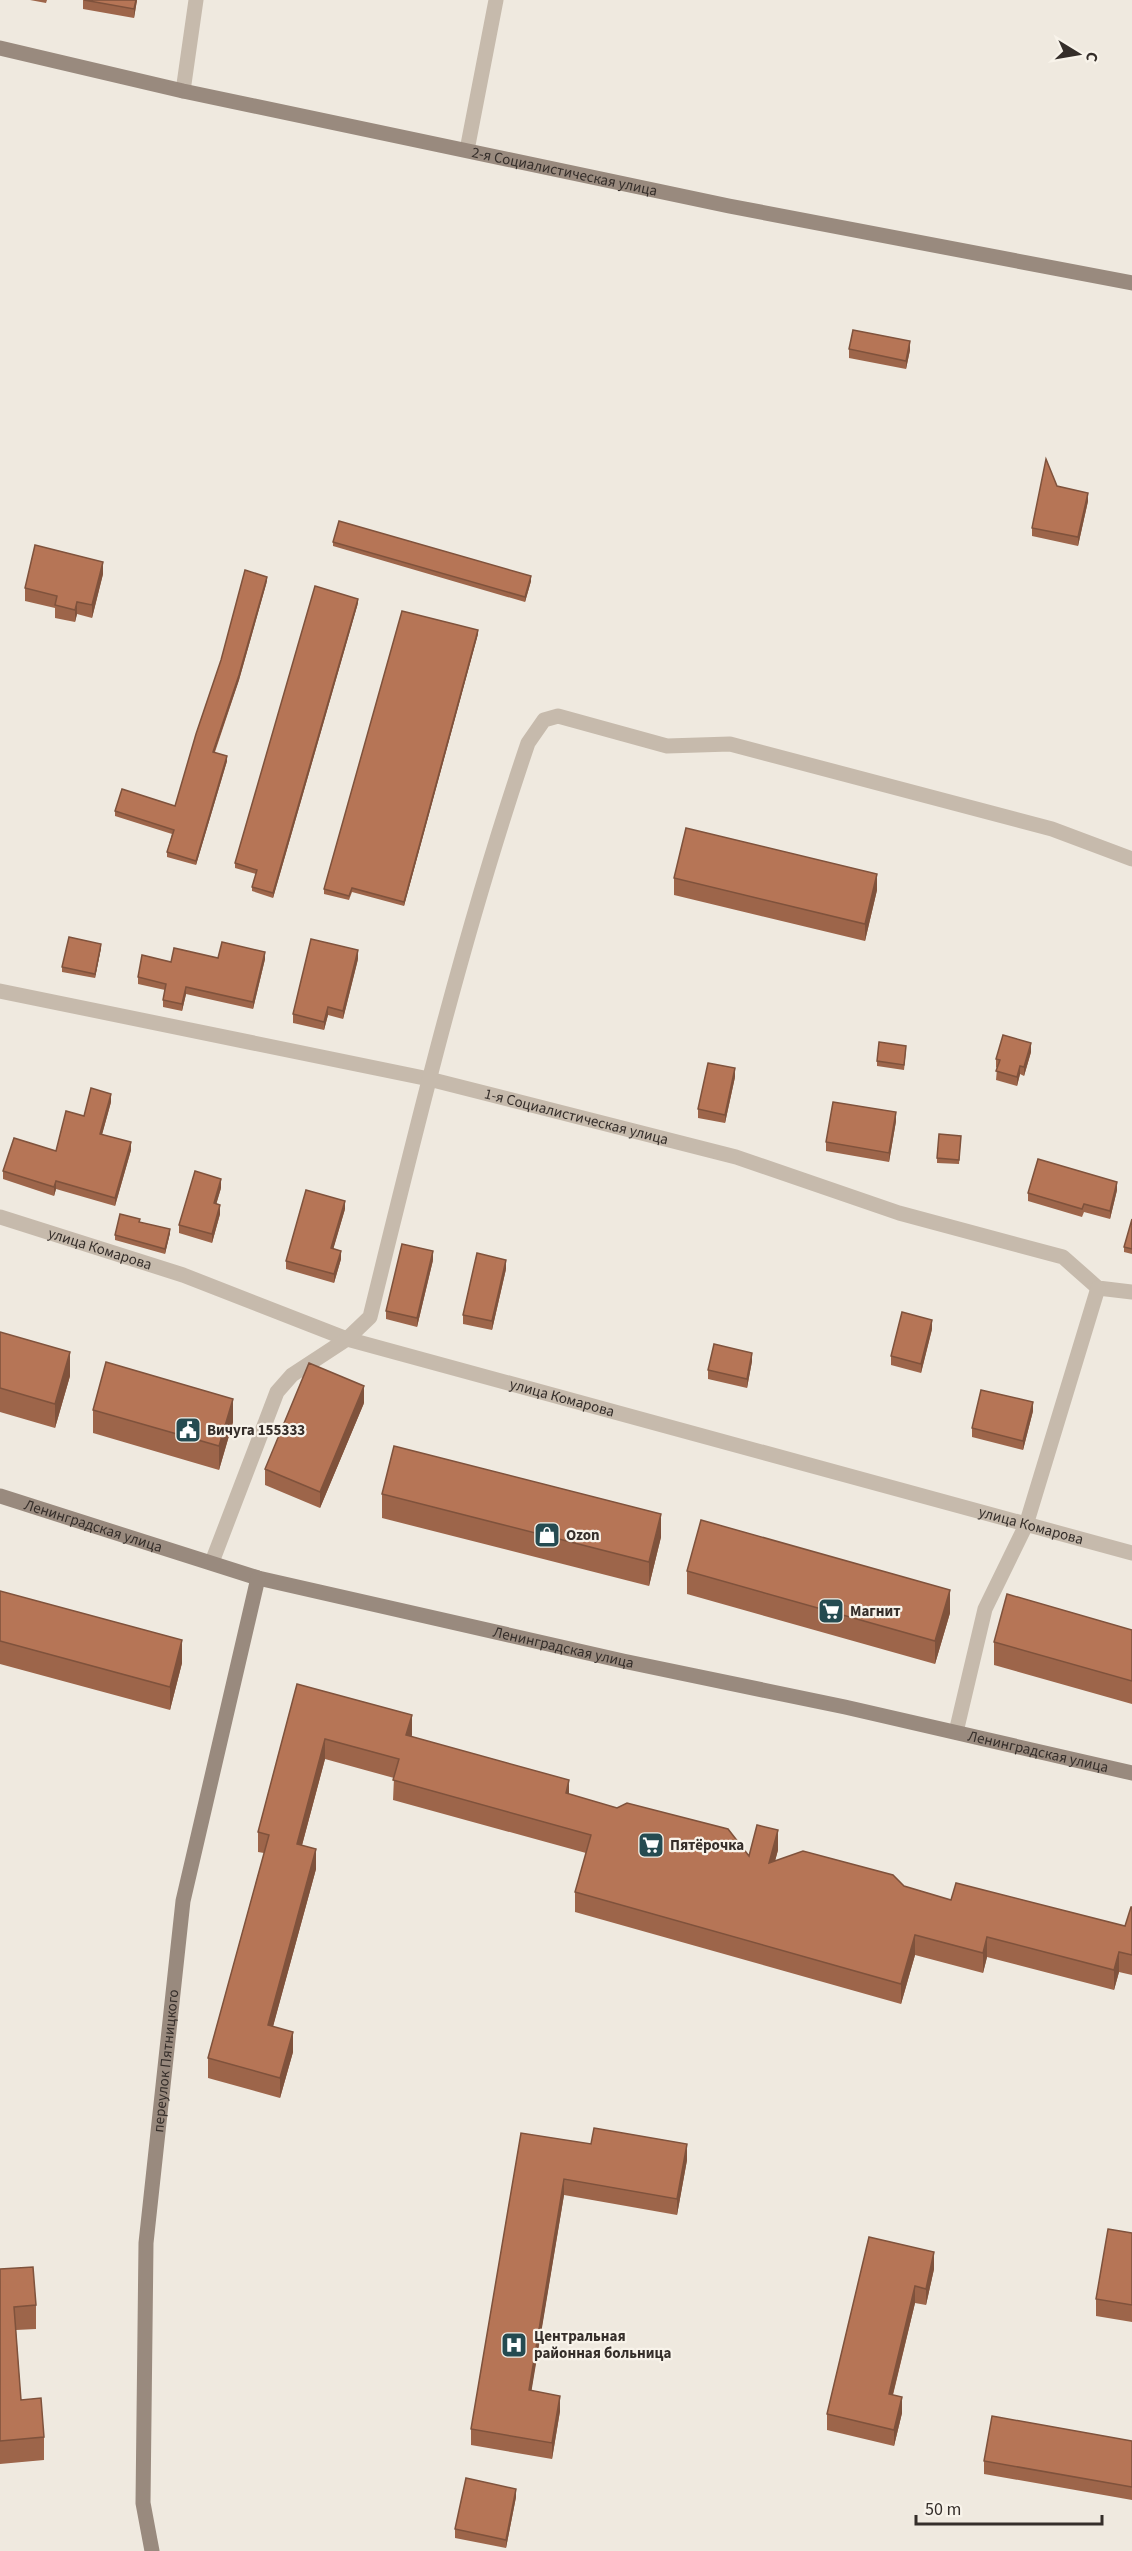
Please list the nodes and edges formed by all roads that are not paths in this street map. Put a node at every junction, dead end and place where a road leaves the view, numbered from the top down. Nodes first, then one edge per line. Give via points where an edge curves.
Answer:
1 (196, 0) edge
2 (496, 0) edge
3 (0, 48) edge
4 (183, 91) junction
5 (467, 150) junction
6 (1132, 283) edge
7 (1132, 859) edge
8 (0, 991) edge
9 (429, 1078) junction
10 (0, 1217) edge
11 (1098, 1288) junction
12 (1132, 1292) edge
13 (348, 1339) junction
14 (0, 1496) edge
15 (1026, 1525) junction
16 (1132, 1553) edge
17 (212, 1562) junction
18 (258, 1578) junction
19 (956, 1732) junction
20 (1132, 1773) edge
21 (152, 2551) edge

1 - 4 street
2 - 5 street
3 - 4 street, 2-я Социалистическая улица
4 - 5 street, 2-я Социалистическая улица
5 - 6 street, 2-я Социалистическая улица via 729,206
7 - 9 street via 1052,829 730,744 667,746 558,716 544,720 528,743 519,769
8 - 9 street, 1-я Социалистическая улица
9 - 11 street, 1-я Социалистическая улица via 736,1157 899,1213 1063,1257
9 - 13 street via 370,1317
10 - 13 street, улица Комарова via 183,1275
11 - 12 street
11 - 15 street
13 - 15 street, улица Комарова
13 - 17 street via 292,1375 277,1392
14 - 17 street, Ленинградская улица
15 - 16 street, улица Комарова
15 - 19 street via 985,1609
17 - 18 street, Ленинградская улица
18 - 19 street, Ленинградская улица
18 - 21 street, переулок Пятницкого via 183,1901 147,2243 143,2503
19 - 20 street, Ленинградская улица

